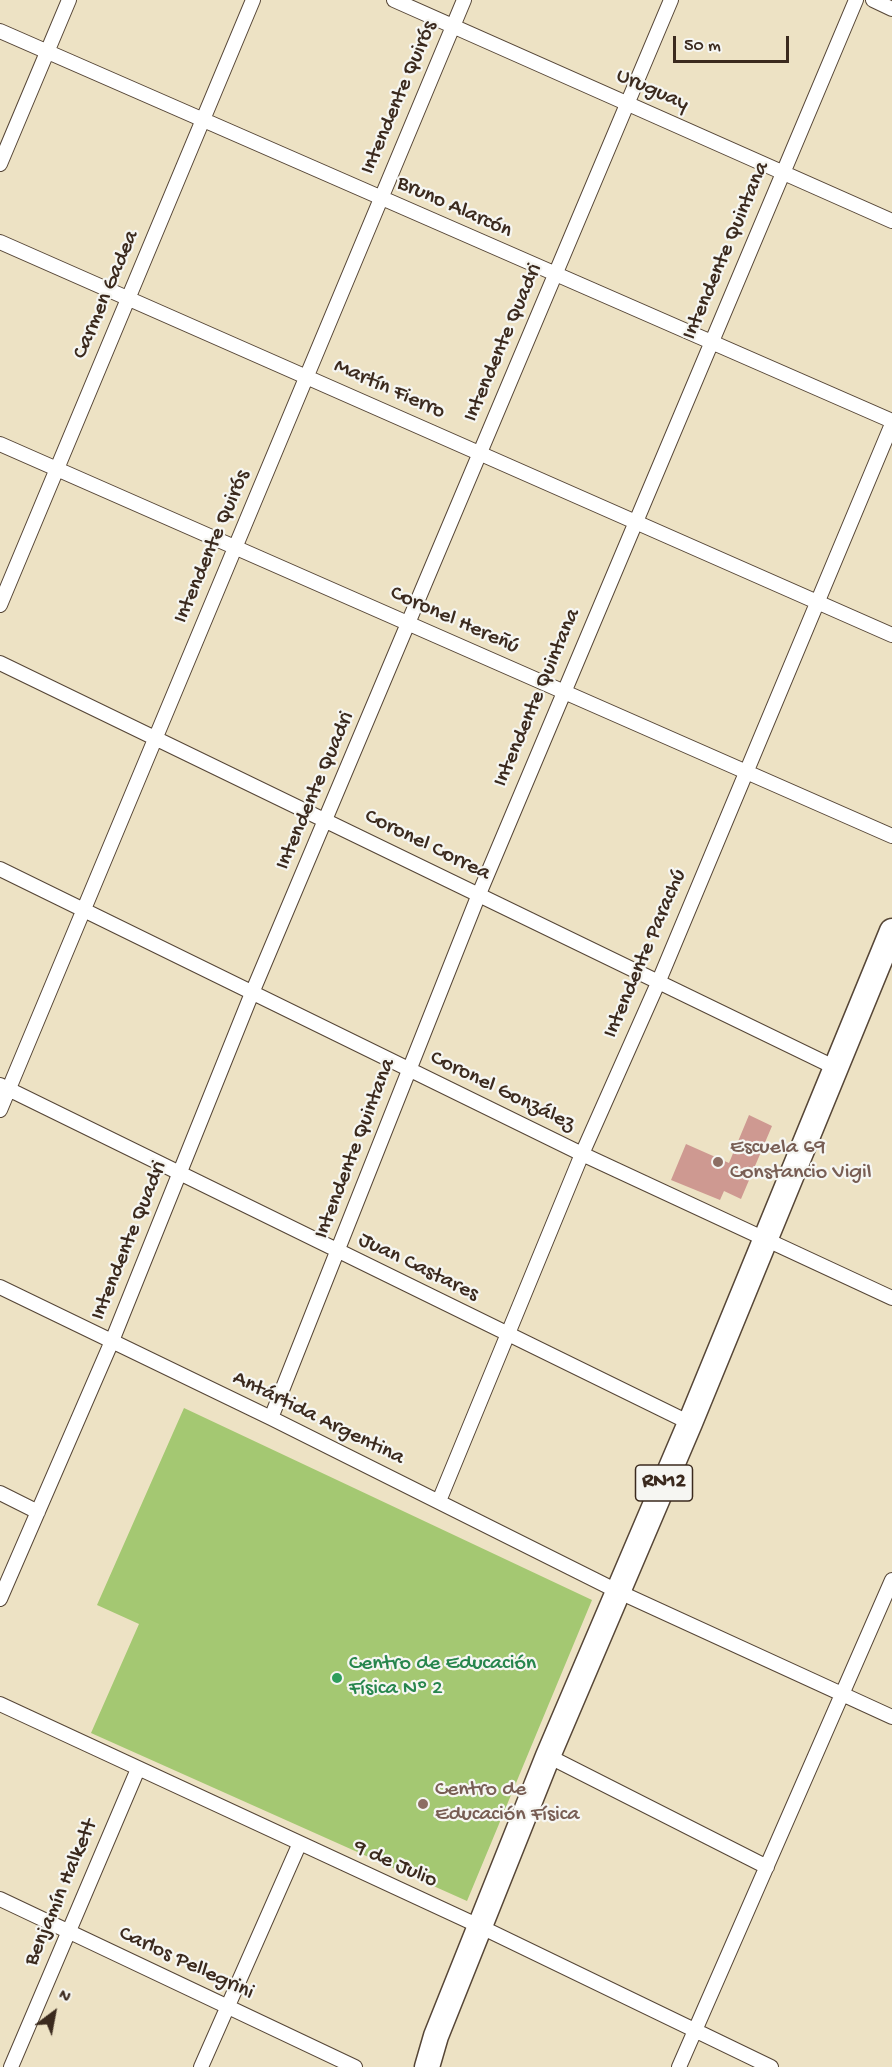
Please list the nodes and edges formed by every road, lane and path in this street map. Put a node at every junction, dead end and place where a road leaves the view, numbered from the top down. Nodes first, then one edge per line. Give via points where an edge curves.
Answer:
1 (69, 0) edge
2 (253, 0) edge
3 (394, 0) edge
4 (464, 0) edge
5 (670, 0) edge
6 (856, 0) edge
7 (873, 0) edge
8 (892, 9) edge
9 (453, 26) junction
10 (0, 32) edge
11 (47, 52) junction
12 (627, 104) junction
13 (203, 120) junction
14 (0, 164) edge
15 (783, 173) junction
16 (381, 198) junction
17 (892, 221) edge
18 (0, 242) edge
19 (556, 276) junction
20 (128, 299) junction
21 (711, 343) junction
22 (306, 377) junction
23 (892, 423) edge
24 (0, 444) edge
25 (481, 454) junction
26 (57, 469) junction
27 (635, 522) junction
28 (235, 547) junction
29 (817, 602) junction
30 (0, 605) edge
31 (409, 624) junction
32 (892, 635) edge
33 (0, 663) edge
34 (564, 692) junction
35 (156, 737) junction
36 (746, 772) junction
37 (327, 821) junction
38 (892, 837) edge
39 (0, 869) edge
40 (479, 894) junction
41 (83, 910) junction
42 (892, 931) edge
43 (658, 983) junction
44 (252, 993) junction
45 (836, 1068) junction
46 (409, 1070) junction
47 (4, 1087) edge
48 (0, 1110) edge
49 (582, 1154) junction
50 (180, 1173) junction
51 (766, 1238) junction
52 (338, 1253) junction
53 (0, 1287) edge
54 (892, 1298) edge
55 (509, 1335) junction
56 (111, 1341) junction
57 (271, 1418) junction
58 (690, 1424) junction
59 (0, 1493) edge
60 (439, 1501) junction
61 (38, 1512) junction
62 (892, 1580) edge
63 (617, 1591) junction
64 (0, 1599) edge
65 (843, 1693) junction
66 (0, 1704) edge
67 (892, 1717) edge
68 (548, 1756) junction
69 (138, 1769) junction
70 (299, 1845) junction
71 (766, 1867) junction
72 (0, 1899) edge
73 (479, 1926) junction
74 (68, 1931) junction
75 (227, 2007) junction
76 (694, 2031) junction
77 (436, 2036) junction
78 (11, 2067) edge
79 (201, 2067) edge
80 (355, 2067) edge
81 (419, 2067) edge
82 (428, 2067) edge
83 (679, 2067) edge
84 (771, 2067) edge

1 - 11 street
2 - 13 street, Carmen Gadea
3 - 9 street, Uruguay
4 - 9 street, Intendente Quirós
5 - 12 street, Intendente Quadri
6 - 15 street, Intendente Quintana
7 - 8 street
9 - 12 street, Uruguay
9 - 16 street, Intendente Quirós
10 - 11 street, Bruno Alarcón
11 - 13 street, Bruno Alarcón
11 - 14 street
12 - 15 street, Uruguay
12 - 19 street, Intendente Quadri
13 - 16 street, Bruno Alarcón
13 - 20 street, Carmen Gadea
15 - 17 street, Uruguay
15 - 21 street, Intendente Quintana
16 - 19 street, Bruno Alarcón
16 - 22 street, Intendente Quirós
18 - 20 street, Martín Fierro
19 - 21 street, Bruno Alarcón
19 - 25 street, Intendente Quadri
20 - 22 street, Martín Fierro
20 - 26 street, Carmen Gadea
21 - 23 street, Bruno Alarcón
21 - 27 street, Intendente Quintana
22 - 25 street, Martín Fierro
22 - 28 street, Intendente Quirós
23 - 29 street, Intendente Parachú
24 - 26 street, Coronel Hereñú
25 - 27 street, Martín Fierro
25 - 31 street, Intendente Quadri
26 - 28 street, Coronel Hereñú
26 - 30 street, Carmen Gadea
27 - 29 street, Martín Fierro
27 - 34 street, Intendente Quintana
28 - 31 street, Coronel Hereñú
28 - 35 street, Intendente Quirós
29 - 32 street, Martín Fierro
29 - 36 street, Intendente Parachú
31 - 34 street, Coronel Hereñú
31 - 37 street, Intendente Quadri
33 - 35 street, Coronel Correa
34 - 36 street, Coronel Hereñú
34 - 40 street, Intendente Quintana
35 - 37 street, Coronel Correa
35 - 41 street, Intendente Quirós
36 - 38 street, Coronel Hereñú
36 - 43 street, Intendente Parachú
37 - 40 street, Coronel Correa
37 - 44 street, Intendente Quadri
39 - 41 street, Coronel González
40 - 43 street, Coronel Correa
40 - 46 street, Intendente Quintana
41 - 44 street, Coronel González
41 - 47 street, Intendente Quirós
42 - 45 highway, RN12
43 - 45 street, Coronel Correa
43 - 49 street, Intendente Parachú
44 - 46 street, Coronel González
44 - 50 street, Intendente Quadri
45 - 51 highway, RN12
46 - 49 street, Coronel González
46 - 52 street, Intendente Quintana
47 - 48 street, Intendente Quirós
47 - 50 street, Juan Castares
49 - 51 street, Coronel González
49 - 55 street, Intendente Parachú
50 - 52 street, Juan Castares
50 - 56 street, Intendente Quadri
51 - 54 street, Coronel González
51 - 58 highway, RN12
52 - 55 street, Juan Castares
52 - 57 street, Intendente Quintana
53 - 56 street, Antártida Argentina
55 - 58 street, Juan Castares
55 - 60 street, Intendente Parachú
56 - 57 street, Antártida Argentina
56 - 61 street, Intendente Quadri
57 - 60 street, Antártida Argentina
58 - 63 highway, RN12
59 - 61 street
60 - 63 street, Antártida Argentina
61 - 64 street, Intendente Quadri
62 - 65 street
63 - 65 street, Antártida Argentina
63 - 68 highway, RN12
65 - 67 street, Antártida Argentina
65 - 71 street
66 - 69 street, 9 de Julio
68 - 71 street
68 - 73 highway, RN12
69 - 70 street, 9 de Julio
69 - 74 street, Benjamín Halkett
70 - 73 street, 9 de Julio
70 - 75 street
71 - 76 street
72 - 74 street, Carlos Pellegrini
73 - 76 street, 9 de Julio
73 - 77 highway, RN12
74 - 75 street, Carlos Pellegrini
74 - 78 street, Benjamín Halkett
75 - 79 street
75 - 80 street, Carlos Pellegrini
76 - 83 street
76 - 84 street, 9 de Julio
77 - 81 highway, RN12
77 - 82 highway, RN12

